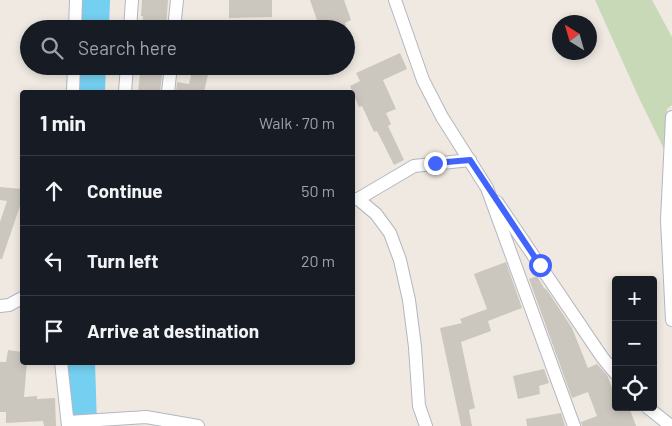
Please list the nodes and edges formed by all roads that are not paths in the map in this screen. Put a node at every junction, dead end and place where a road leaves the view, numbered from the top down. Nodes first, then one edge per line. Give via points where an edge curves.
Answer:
1 (76, 0) edge
2 (132, 0) edge
3 (178, 0) edge
4 (395, 0) edge
5 (75, 20) edge
6 (131, 20) edge
7 (175, 20) edge
8 (73, 75) edge
9 (126, 75) edge
10 (170, 75) edge
11 (72, 90) edge
12 (125, 90) edge
13 (168, 90) edge
14 (672, 117) edge
15 (470, 160) junction
16 (487, 188) junction
17 (355, 199) edge
18 (20, 299) edge
19 (3, 304) edge
20 (672, 320) edge
21 (61, 365) edge
22 (612, 369) edge
23 (652, 411) edge
24 (68, 424) edge
25 (198, 426) edge
26 (426, 426) edge
27 (574, 426) edge
28 (671, 426) edge

1 - 5 street
2 - 6 street
3 - 7 street
4 - 15 street via 423,80
8 - 11 street
9 - 12 street
10 - 13 street
14 - 20 street via 667,220
15 - 16 street
15 - 17 street via 414,166
16 - 22 street
16 - 27 street
17 - 26 street via 376,214 390,233 400,260 414,338 419,406
18 - 19 street
21 - 24 street
23 - 28 street
24 - 25 street via 146,417

